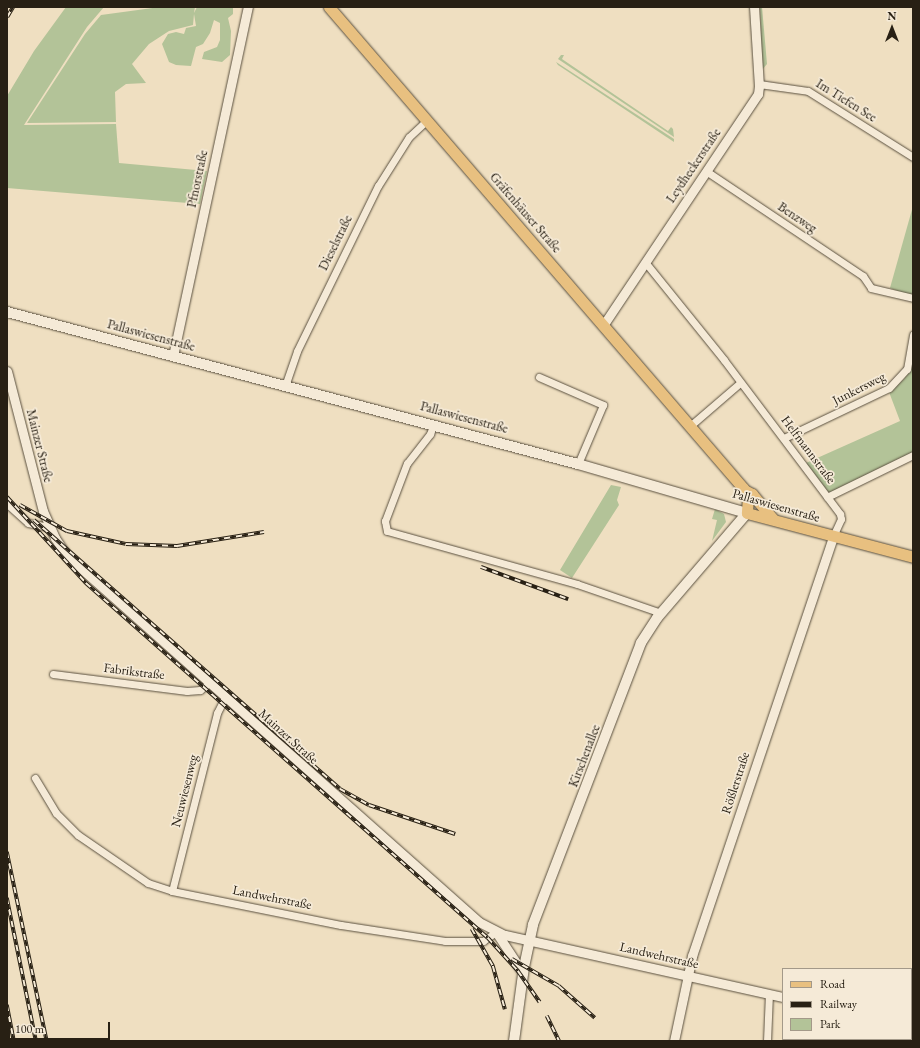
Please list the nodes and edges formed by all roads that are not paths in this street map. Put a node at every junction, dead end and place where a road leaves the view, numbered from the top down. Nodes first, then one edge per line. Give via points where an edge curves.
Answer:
1 (248, 7) edge
2 (329, 7) edge
3 (334, 7) edge
4 (754, 7) edge
5 (340, 18) junction
6 (759, 84) junction
7 (426, 121) junction
8 (913, 157) edge
9 (706, 171) junction
10 (646, 262) junction
11 (913, 298) edge
12 (9, 315) edge
13 (604, 324) junction
14 (913, 335) edge
15 (173, 356) junction
16 (7, 371) edge
17 (539, 377) dead end
18 (740, 383) junction
19 (285, 386) junction
20 (433, 425) junction
21 (690, 426) junction
22 (784, 438) junction
23 (913, 455) edge
24 (578, 464) junction
25 (746, 492) junction
26 (827, 497) junction
27 (7, 504) edge
28 (747, 513) junction
29 (775, 521) junction
30 (49, 527) junction
31 (833, 536) junction
32 (913, 557) edge
33 (661, 613) junction
34 (53, 674) dead end
35 (209, 683) junction
36 (225, 697) junction
37 (36, 778) dead end
38 (172, 891) junction
39 (496, 932) junction
40 (529, 940) junction
41 (523, 973) junction
42 (687, 976) junction
43 (769, 994) junction
44 (782, 997) edge
45 (514, 1041) edge
46 (674, 1041) edge
47 (767, 1041) edge

1 - 15 street, Pfnorstraße
2 - 5 main road, Gräfenhäuser Straße
3 - 5 main road, Gräfenhäuser Straße
4 - 6 street, Leydheckerstraße
5 - 7 main road, Gräfenhäuser Straße
6 - 8 street, Im Tiefen See via 808,91
6 - 9 street, Leydheckerstraße via 754,101
7 - 13 main road, Gräfenhäuser Straße
7 - 19 street, Dieselstraße via 398,152 378,186 297,351
9 - 10 street, Leydheckerstraße
9 - 11 street, Benzweg via 863,276 871,288
10 - 13 street, Leydheckerstraße
10 - 18 street, Helfmannstraße
12 - 15 main road, Pallaswiesenstraße
13 - 21 main road, Gräfenhäuser Straße
14 - 22 street, Junkersweg via 907,370 890,388
15 - 19 main road, Pallaswiesenstraße
16 - 30 street, Mainzer Straße via 36,489
17 - 24 street via 603,405
18 - 21 street
18 - 22 street, Helfmannstraße
19 - 20 main road, Pallaswiesenstraße
20 - 24 main road, Pallaswiesenstraße
20 - 33 street via 430,434 407,463 385,521 387,531 577,584
21 - 25 main road, Gräfenhäuser Straße
22 - 26 street, Helfmannstraße
23 - 26 street
24 - 28 main road, Pallaswiesenstraße
25 - 28 main road
25 - 29 main road, Gräfenhäuser Straße via 752,494 764,512
26 - 31 street, Helfmannstraße via 841,517
27 - 30 street via 28,522
28 - 29 main road, Pallaswiesenstraße
28 - 33 main road, Kirschenallee
29 - 31 main road, Pallaswiesenstraße
30 - 35 street, Mainzer Straße via 63,550 79,568
31 - 32 main road, Pallaswiesenstraße
31 - 42 street, Rößlerstraße
33 - 40 main road, Kirschenallee via 641,643
34 - 35 street, Fabrikstraße via 187,691 200,690
35 - 36 street, Mainzer Straße
36 - 38 street, Neuwiesenweg via 217,713
36 - 39 street, Mainzer Straße via 472,916
37 - 38 street, Landwehrstraße via 56,814 78,835 148,883
38 - 39 street, Landwehrstraße via 341,925 445,941 483,941
39 - 40 street, Mainzer Straße
39 - 41 street
40 - 41 main road, Kirschenallee
40 - 42 street, Landwehrstraße
41 - 45 main road, Kirschenallee
42 - 43 street, Landwehrstraße
42 - 46 street, Rößlerstraße
43 - 44 street, Landwehrstraße
43 - 47 street

